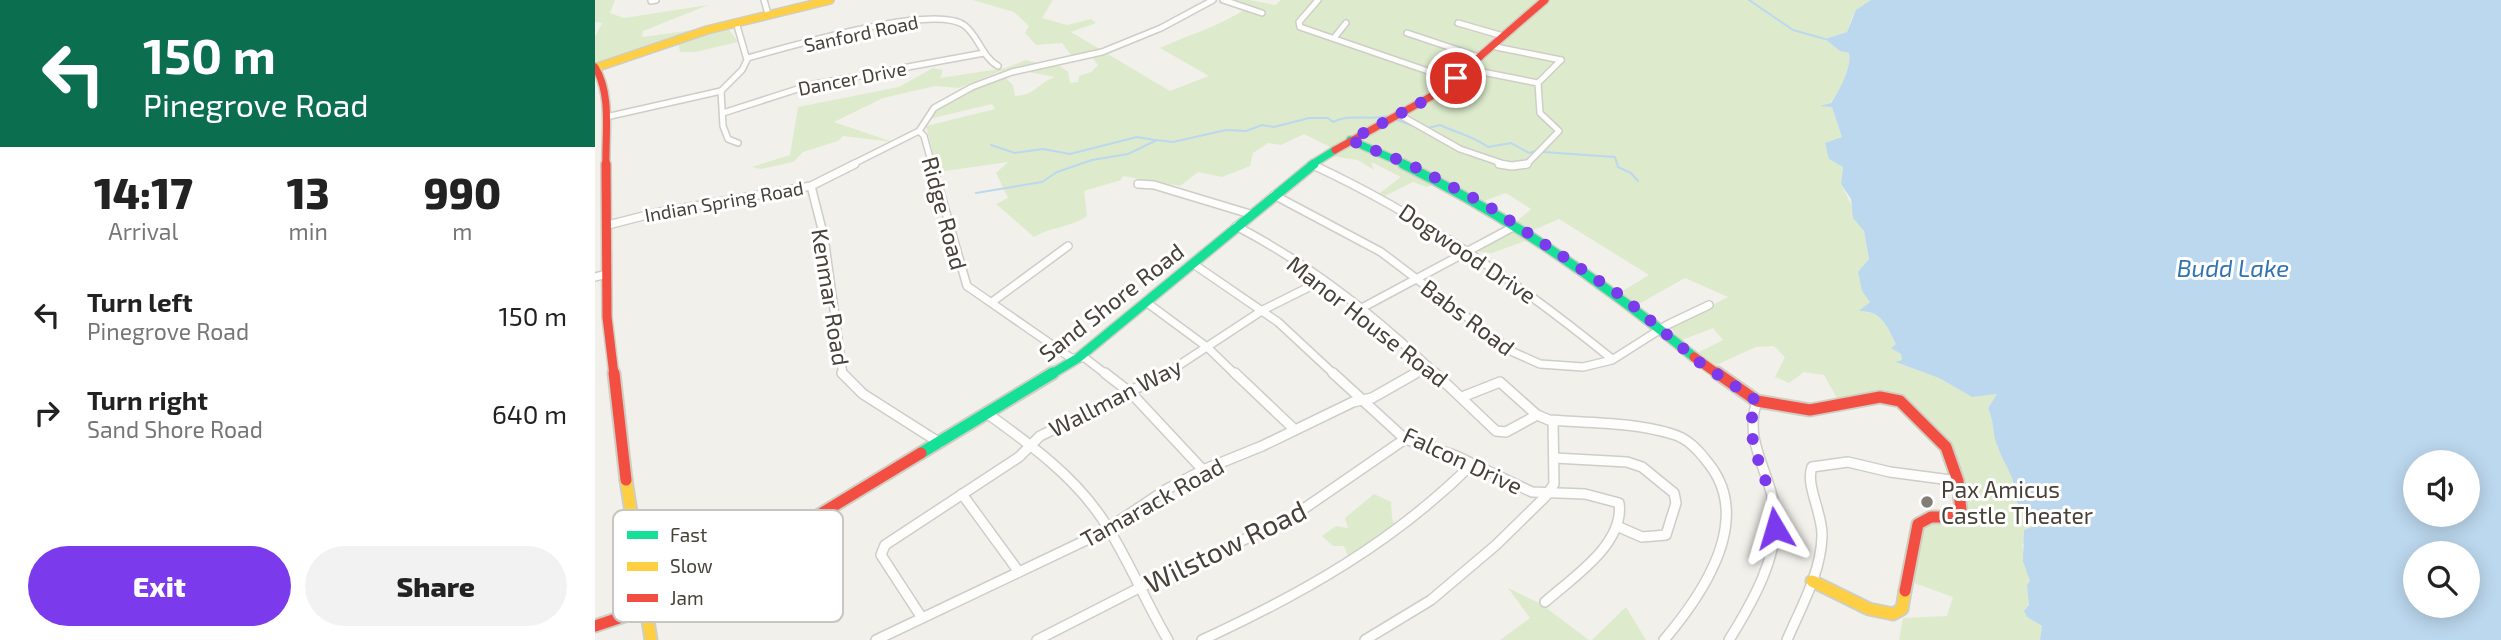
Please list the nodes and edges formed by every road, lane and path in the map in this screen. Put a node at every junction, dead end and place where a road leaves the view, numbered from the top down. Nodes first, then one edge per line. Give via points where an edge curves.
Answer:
1 (764, 0) edge
2 (830, 0) edge
3 (1213, 0) edge
4 (1223, 0) edge
5 (1318, 0) edge
6 (1545, 0) edge
7 (1262, 13) dead end
8 (768, 14) junction
9 (736, 22) junction
10 (1346, 23) dead end
11 (1458, 23) dead end
12 (1407, 33) dead end
13 (1503, 36) junction
14 (1334, 38) junction
15 (1491, 46) junction
16 (984, 53) junction
17 (1479, 57) junction
18 (747, 58) junction
19 (998, 65) dead end
20 (595, 68) edge
21 (1467, 69) junction
22 (1454, 80) junction
23 (1538, 83) junction
24 (721, 91) junction
25 (723, 113) junction
26 (1398, 114) junction
27 (606, 117) junction
28 (919, 131) junction
29 (1350, 140) junction
30 (739, 143) dead end
31 (1313, 165) junction
32 (1138, 184) dead end
33 (811, 186) junction
34 (1274, 194) junction
35 (1250, 214) junction
36 (608, 225) junction
37 (1236, 226) junction
38 (1515, 226) junction
39 (1068, 246) dead end
40 (1469, 250) junction
41 (1192, 262) junction
42 (607, 274) junction
43 (595, 277) edge
44 (1416, 279) junction
45 (1323, 280) junction
46 (992, 302) junction
47 (1146, 302) junction
48 (1709, 305) dead end
49 (1360, 309) junction
50 (1263, 310) junction
51 (1661, 328) junction
52 (1207, 347) junction
53 (1078, 358) junction
54 (1612, 359) junction
55 (1428, 366) junction
56 (1127, 391) junction
57 (1462, 397) junction
58 (1363, 400) junction
59 (1757, 401) junction
60 (988, 414) junction
61 (1537, 415) junction
62 (1553, 421) junction
63 (1295, 430) junction
64 (1405, 439) junction
65 (940, 443) junction
66 (1030, 445) junction
67 (1555, 458) junction
68 (1472, 464) junction
69 (1203, 470) junction
70 (1958, 481) junction
71 (1548, 492) junction
72 (962, 494) junction
73 (631, 510) edge
74 (829, 510) edge
75 (1619, 527) junction
76 (1108, 529) junction
77 (1019, 572) junction
78 (1812, 581) junction
79 (1139, 588) junction
80 (1545, 602) dead end
81 (922, 618) junction
82 (613, 620) edge
83 (647, 622) edge
84 (595, 626) edge
85 (651, 640) edge
86 (876, 640) edge
87 (1037, 640) edge
88 (1168, 640) edge
89 (1202, 640) edge
90 (1365, 640) edge
91 (1664, 640) edge
92 (1729, 640) edge
93 (1787, 640) edge

1 - 8 street
2 - 8 street
3 - 28 street, Indian Spring Road via 1102,52 982,82 940,103
4 - 7 street
5 - 14 street via 1298,24
6 - 13 street, Sand Shore Road
8 - 9 street
9 - 18 street
9 - 20 street
10 - 14 street
11 - 13 street
12 - 17 street
13 - 15 street, Sand Shore Road
14 - 22 street
15 - 17 street, Sand Shore Road
15 - 23 street via 1560,60
16 - 18 street, Sanford Road via 964,25 931,19 895,23
16 - 19 street, Sanford Road
16 - 25 street, Dancer Drive via 801,87
17 - 21 street, Sand Shore Road
18 - 24 street
20 - 27 street via 602,78
21 - 22 street, Sand Shore Road
21 - 23 street
22 - 26 street, Sand Shore Road
23 - 26 street via 1540,113 1559,129 1528,164 1516,167 1454,144
24 - 25 street
24 - 27 street
25 - 30 street via 727,139
26 - 29 street, Sand Shore Road
27 - 36 street
28 - 33 street, Indian Spring Road
28 - 46 street, Ridge Road via 962,276 967,286
29 - 31 street, Sand Shore Road
29 - 38 street via 1455,187
31 - 34 street, Sand Shore Road
31 - 40 street, Dogwood Drive via 1370,190
32 - 35 street
33 - 36 street, Indian Spring Road
33 - 65 street, Kenmar Road via 824,237 843,377
34 - 35 street, Sand Shore Road
34 - 44 street, Babs Road via 1373,248
35 - 37 street, Sand Shore Road
36 - 42 street
37 - 41 street, Sand Shore Road
37 - 45 street, Manor House Road
38 - 40 street
38 - 51 street via 1614,290
39 - 46 street
40 - 44 street
40 - 54 street, Dogwood Drive
41 - 47 street, Sand Shore Road
41 - 50 street, Falcon Drive
42 - 43 street
42 - 73 street via 611,369
44 - 49 street
44 - 54 street, Babs Road via 1525,359 1574,368
45 - 49 street, Manor House Road
45 - 50 street, Wallman Way
46 - 53 street, Ridge Road via 1071,358
47 - 52 street
47 - 53 street, Sand Shore Road
48 - 51 street, Babs Road
49 - 55 street, Manor House Road
50 - 52 street, Wallman Way
50 - 58 street, Falcon Drive
51 - 54 street, Babs Road
51 - 59 street via 1699,362
52 - 56 street, Wallman Way via 1164,375
52 - 63 street
53 - 56 street, Ridge Road via 1085,358
53 - 60 street, Sand Shore Road
55 - 57 street, Manor House Road
55 - 58 street, Tamarack Road
56 - 66 street, Wallman Way
56 - 69 street, Ridge Road
57 - 61 street, Manor House Road via 1500,382
57 - 61 street, Manor House Road via 1500,433
58 - 63 street, Tamarack Road
58 - 64 street, Falcon Drive
59 - 70 street via 1810,410 1890,397 1906,405 1946,447
59 - 92 street via 1752,413 1755,450 1772,497 1775,528 1757,588
60 - 65 street, Sand Shore Road
60 - 66 street
61 - 62 street, Manor House Road
62 - 67 street
62 - 91 street, Manor House Road via 1674,434 1695,446 1721,479 1729,509 1718,557 1686,614
63 - 69 street, Tamarack Road
64 - 68 street, Falcon Drive
64 - 79 street, Wilstow Road via 1289,519
65 - 74 street, Sand Shore Road
66 - 72 street, Wallman Way
66 - 76 street via 1085,495
67 - 71 street via 1554,484
67 - 75 street via 1635,464 1673,491 1676,503 1666,535 1643,537
68 - 71 street, Falcon Drive via 1536,494
68 - 89 street via 1360,555 1294,596
69 - 76 street, Tamarack Road
70 - 78 street via 1961,511 1956,517 1931,517 1918,524 1906,597 1896,614 1870,609
70 - 78 street via 1843,462 1812,467 1809,475 1823,524
71 - 75 street, Falcon Drive via 1614,500 1621,507
71 - 90 street via 1496,545 1431,600
72 - 77 street
72 - 81 street, Wallman Way via 881,550
75 - 80 street via 1593,559
76 - 77 street, Tamarack Road
76 - 79 street
77 - 81 street, Tamarack Road
78 - 93 street
79 - 87 street, Wilstow Road
79 - 88 street
81 - 86 street, Tamarack Road
82 - 84 street, Sand Shore Road
83 - 85 street

